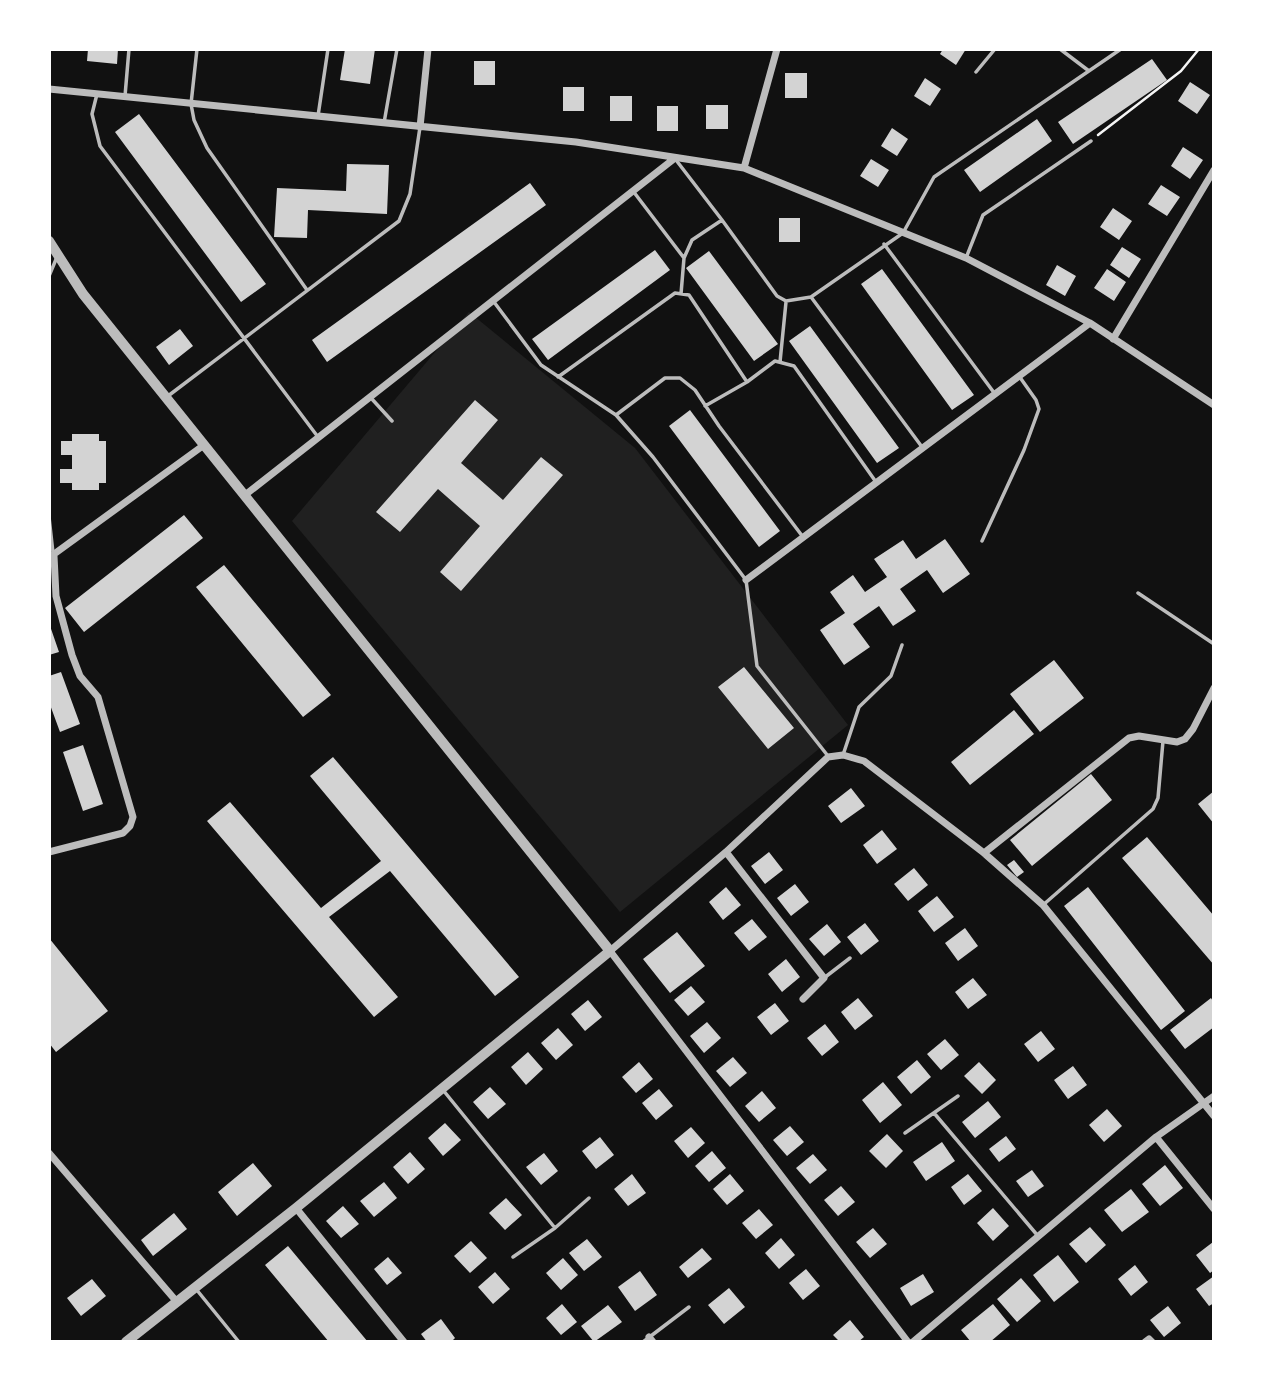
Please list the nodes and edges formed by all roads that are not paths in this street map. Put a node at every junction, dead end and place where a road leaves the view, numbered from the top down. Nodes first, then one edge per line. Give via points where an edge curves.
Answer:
1 (130, 49) edge
2 (197, 49) edge
3 (328, 49) edge
4 (397, 49) edge
5 (428, 49) edge
6 (777, 49) edge
7 (995, 49) edge
8 (1060, 49) edge
9 (1121, 49) edge
10 (1089, 71) junction
11 (976, 72) dead end
12 (49, 89) edge
13 (97, 94) junction
14 (125, 97) junction
15 (191, 104) junction
16 (318, 116) junction
17 (384, 123) junction
18 (420, 127) junction
19 (1091, 141) road end
20 (675, 158) junction
21 (744, 168) junction
22 (1214, 170) edge
23 (633, 190) junction
24 (722, 219) junction
25 (903, 233) junction
26 (49, 241) edge
27 (884, 244) junction
28 (58, 255) junction
29 (684, 258) junction
30 (966, 258) junction
31 (49, 276) edge
32 (307, 290) junction
33 (681, 294) junction
34 (811, 297) junction
35 (493, 300) junction
36 (786, 301) junction
37 (1090, 323) junction
38 (243, 339) junction
39 (1113, 339) junction
40 (780, 362) junction
41 (1019, 376) junction
42 (558, 377) junction
43 (747, 382) junction
44 (995, 394) junction
45 (370, 396) junction
46 (166, 398) junction
47 (1214, 405) edge
48 (705, 406) junction
49 (616, 415) junction
50 (392, 421) dead end
51 (318, 437) junction
52 (204, 445) junction
53 (922, 448) junction
54 (876, 483) junction
55 (244, 495) junction
56 (49, 517) edge
57 (803, 537) junction
58 (982, 541) dead end
59 (51, 557) edge
60 (746, 580) junction
61 (1138, 593) dead end
62 (1214, 644) edge
63 (902, 645) dead end
64 (1214, 688) edge
65 (1164, 741) junction
66 (843, 755) junction
67 (828, 757) junction
68 (49, 852) edge
69 (726, 852) junction
70 (984, 853) junction
71 (1043, 905) junction
72 (610, 951) junction
73 (850, 957) dead end
74 (824, 978) junction
75 (803, 999) dead end
76 (442, 1088) junction
77 (958, 1096) dead end
78 (1214, 1096) edge
79 (1204, 1104) junction
80 (934, 1113) junction
81 (1214, 1116) edge
82 (905, 1133) dead end
83 (1156, 1137) junction
84 (49, 1153) edge
85 (589, 1198) dead end
86 (296, 1208) junction
87 (1214, 1209) edge
88 (555, 1228) junction
89 (1038, 1236) junction
90 (513, 1257) dead end
91 (195, 1288) junction
92 (177, 1302) junction
93 (689, 1307) dead end
94 (648, 1340) edge
95 (126, 1342) edge
96 (239, 1342) edge
97 (404, 1342) edge
98 (910, 1342) edge
99 (1145, 1342) edge
100 (1152, 1342) edge

1 - 14 lane
2 - 15 lane
3 - 16 lane
4 - 17 lane
5 - 18 street
6 - 21 street
7 - 11 lane
8 - 10 lane
9 - 10 lane
10 - 25 lane via 934,177
12 - 13 street
13 - 14 street
13 - 38 lane via 92,114 100,146
14 - 15 street
15 - 16 street
15 - 32 lane via 207,148
16 - 17 street
17 - 18 street
18 - 20 street via 576,142
18 - 32 lane via 410,194 399,221
19 - 30 lane via 983,215
20 - 21 street
20 - 23 street
20 - 24 lane
21 - 25 street
22 - 39 street
23 - 29 lane
23 - 35 street
24 - 29 lane via 692,240
24 - 36 lane via 777,296
25 - 27 lane
25 - 30 street
26 - 28 street
27 - 34 lane
27 - 44 lane
28 - 31 lane
28 - 46 street via 83,294
29 - 33 lane
30 - 37 street
32 - 38 lane
33 - 42 lane via 675,293
33 - 43 lane via 689,295
34 - 36 lane
34 - 53 lane
35 - 42 lane via 541,365
35 - 45 street
36 - 40 lane
37 - 39 street
37 - 41 street
38 - 46 lane
38 - 51 lane
39 - 47 street
40 - 43 lane
40 - 54 lane via 794,366
41 - 44 street
41 - 58 lane via 1039,409
42 - 49 lane
43 - 48 lane
44 - 53 street
45 - 50 lane
45 - 51 street
46 - 52 street
48 - 49 lane via 680,378 665,378
48 - 57 lane
49 - 60 lane
51 - 55 street
52 - 55 street
52 - 59 street
53 - 54 street
54 - 57 street
55 - 72 street
56 - 59 lane
57 - 60 street
59 - 68 street via 72,655 80,676 98,697 133,817 123,832
60 - 67 lane via 757,667
61 - 62 lane
63 - 66 lane via 891,676 859,707
64 - 65 street via 1185,739
65 - 70 street via 1129,738
65 - 71 lane via 1153,809
66 - 67 street
66 - 70 street via 864,761
67 - 69 street
69 - 72 street
69 - 74 street
70 - 71 street
71 - 79 street
72 - 76 street
72 - 98 street
73 - 74 lane
74 - 75 street
76 - 86 street
76 - 88 lane
77 - 80 lane
78 - 79 street
79 - 81 street
79 - 83 street
80 - 82 lane
80 - 89 lane
83 - 87 street
83 - 89 street
84 - 92 street
85 - 88 lane
86 - 91 street
86 - 97 street
88 - 90 lane
89 - 98 street
91 - 92 street
91 - 96 lane
92 - 95 street
93 - 94 lane
99 - 100 street

